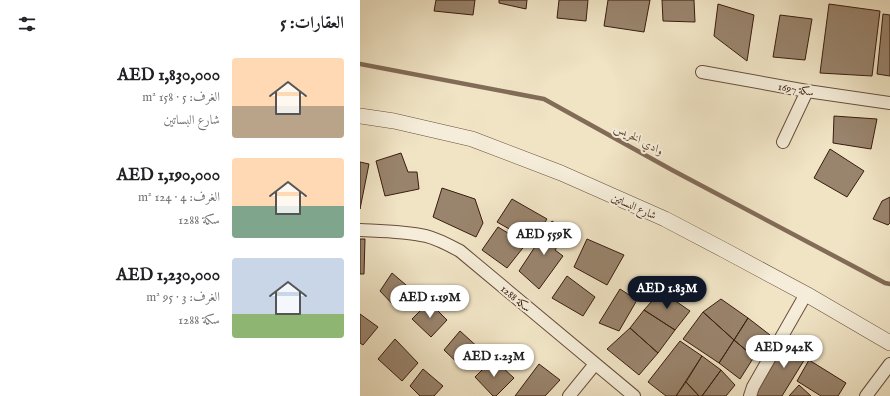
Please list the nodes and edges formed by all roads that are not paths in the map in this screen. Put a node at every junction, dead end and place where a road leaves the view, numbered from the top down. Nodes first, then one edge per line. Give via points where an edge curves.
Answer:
1 (702, 72) dead end
2 (807, 91) junction
3 (890, 103) edge
4 (360, 116) edge
5 (783, 142) dead end
6 (360, 230) edge
7 (806, 294) junction
8 (890, 343) edge
9 (595, 364) junction
10 (890, 364) edge
11 (569, 396) edge
12 (634, 396) edge
13 (750, 396) edge
14 (866, 396) edge

1 - 2 street, سكة 1697
2 - 3 street, سكة 1697
2 - 5 street
4 - 7 street, شارع البساتين via 472,139 561,173 665,219
6 - 9 street, سكة 1288 via 426,236 460,251
7 - 8 street, شارع البساتين
7 - 13 street via 752,387
9 - 11 street
9 - 12 street, سكة 1288
10 - 14 street

